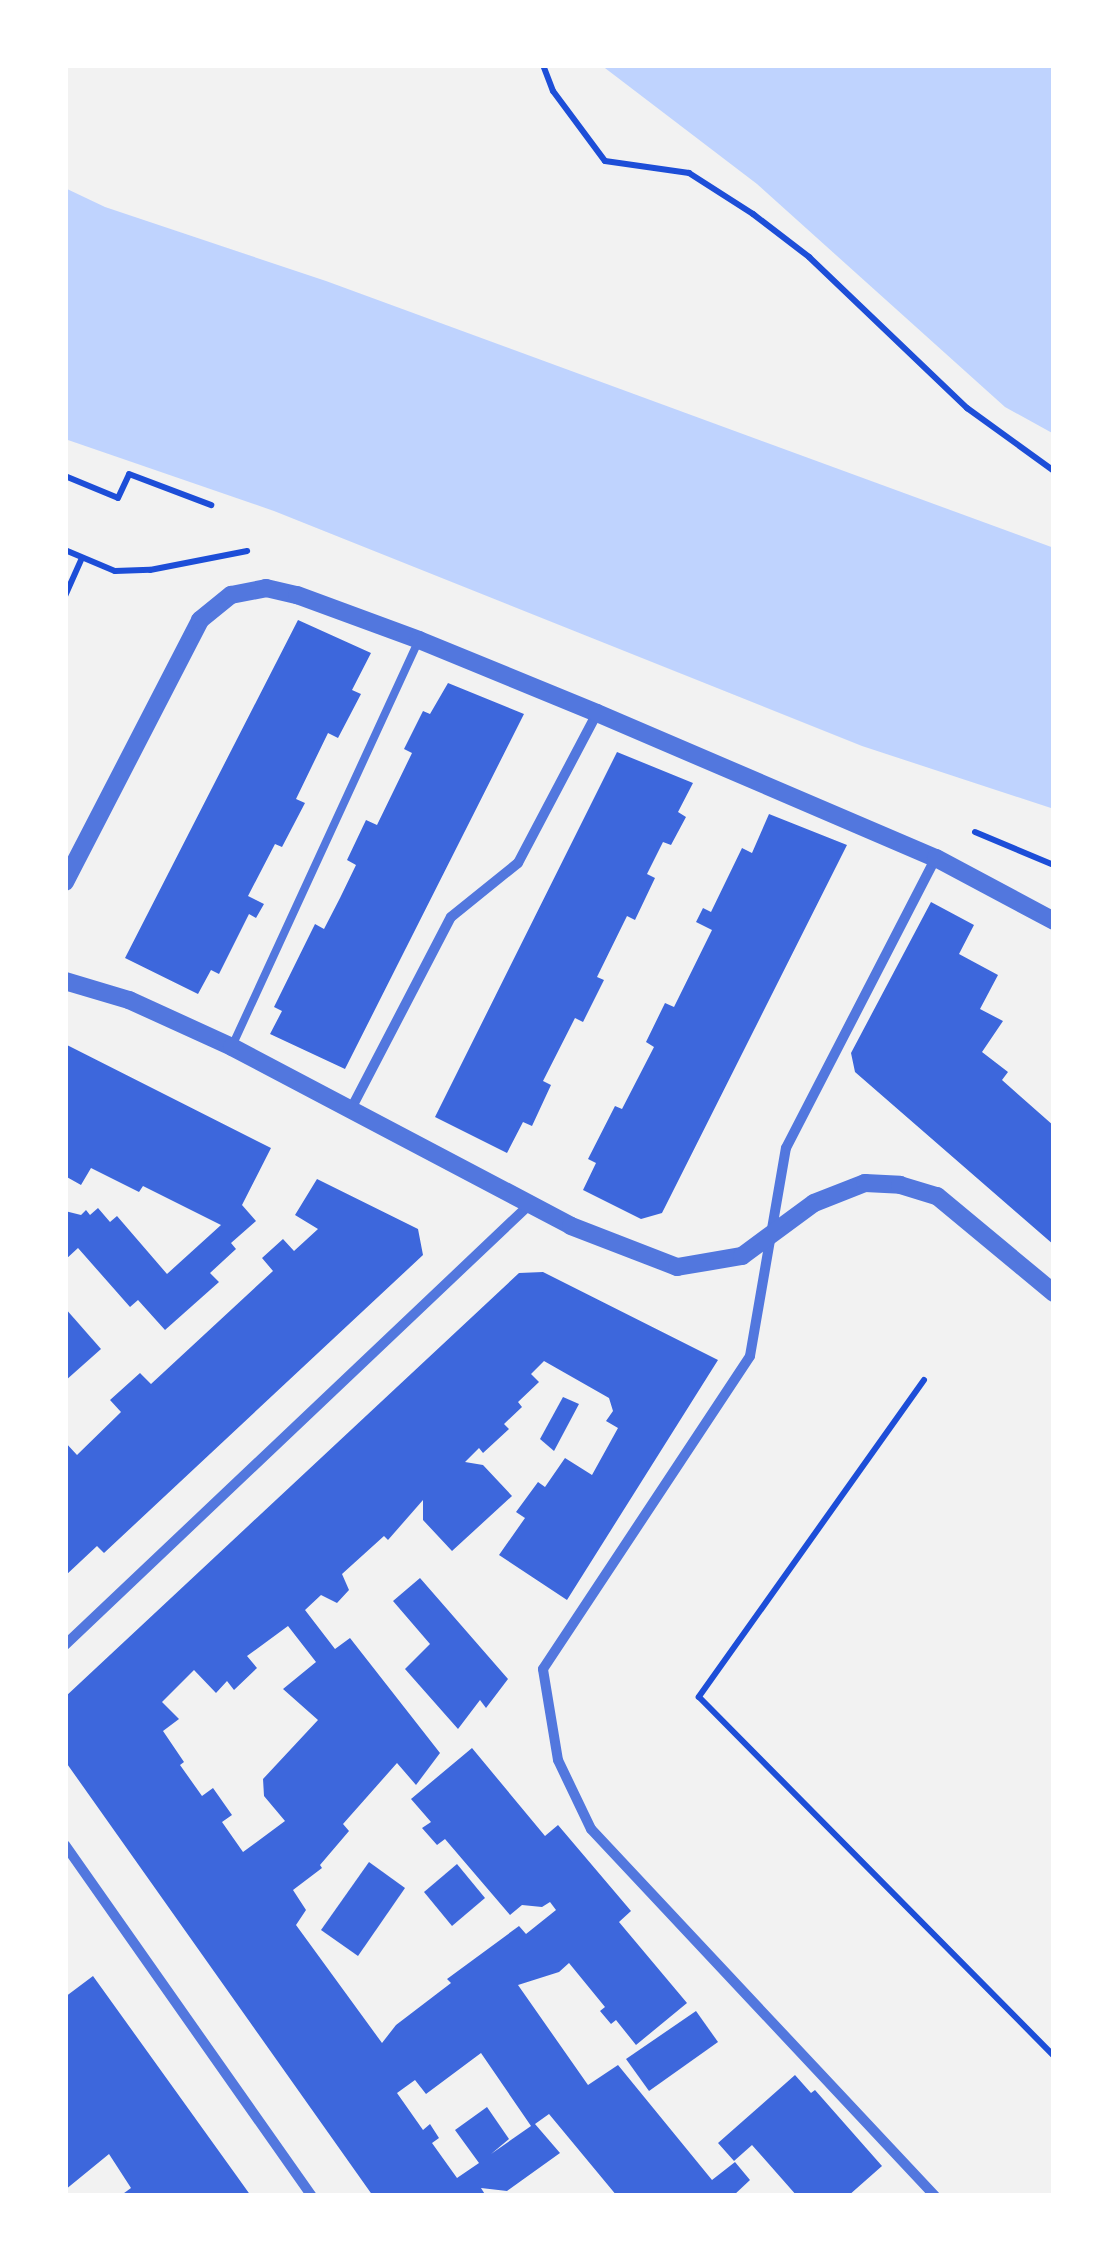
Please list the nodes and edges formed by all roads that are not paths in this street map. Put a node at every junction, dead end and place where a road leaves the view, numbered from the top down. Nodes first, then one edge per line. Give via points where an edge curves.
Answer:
1 (419, 640) junction
2 (597, 712) junction
3 (936, 858) junction
4 (65, 882) edge
5 (1054, 921) edge
6 (65, 980) edge
7 (232, 1047) junction
8 (352, 1108) junction
9 (530, 1205) junction
10 (772, 1231) junction
11 (1054, 1292) edge
12 (65, 1644) edge
13 (65, 1845) edge
14 (312, 2196) edge
15 (935, 2196) edge

1 - 2 street
1 - 4 street via 266,588 231,595 210,608
1 - 7 lane
2 - 3 street
2 - 8 street via 518,863 452,916
3 - 5 street
3 - 10 street via 786,1148
6 - 7 street via 129,1000
7 - 8 street
8 - 9 street
9 - 10 street via 677,1266 742,1256
9 - 12 street
10 - 11 street via 814,1202 865,1183 900,1185 936,1196
10 - 15 street via 750,1356 542,1669 558,1760 591,1829
13 - 14 street

